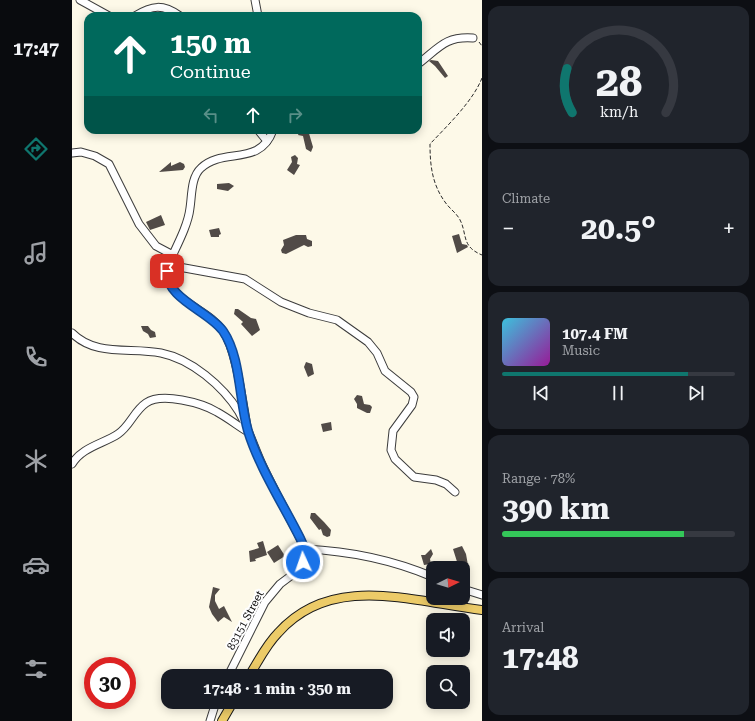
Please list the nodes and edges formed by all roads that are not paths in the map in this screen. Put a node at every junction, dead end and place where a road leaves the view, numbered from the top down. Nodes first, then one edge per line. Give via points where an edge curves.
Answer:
1 (80, 0) edge
2 (255, 0) edge
3 (102, 12) edge
4 (141, 12) edge
5 (174, 12) edge
6 (257, 12) edge
7 (473, 38) dead end
8 (422, 61) edge
9 (263, 134) edge
10 (271, 134) edge
11 (267, 141) junction
12 (72, 153) edge
13 (172, 255) junction
14 (168, 265) junction
15 (72, 333) edge
16 (248, 432) junction
17 (72, 464) edge
18 (455, 492) dead end
19 (305, 549) junction
20 (426, 574) edge
21 (470, 591) edge
22 (482, 595) edge
23 (482, 610) edge
24 (232, 669) edge
25 (253, 669) edge
26 (214, 709) edge
27 (229, 709) edge
28 (210, 721) edge
29 (222, 721) edge

1 - 3 street
2 - 6 street
4 - 5 street via 149,7 159,7
7 - 8 street via 456,37
9 - 11 street
10 - 11 street
11 - 13 street via 258,151 216,160 198,171 190,211
12 - 13 street via 81,152 95,156 109,164 139,224 156,246
13 - 14 street
14 - 16 street via 167,275 172,289 217,324 228,340
14 - 18 street via 245,279 280,302 337,320 368,342 377,353 385,372 414,397 412,405 393,432 391,450 395,459 414,477 436,480
15 - 16 street via 78,340 92,347 162,353 180,358 198,370 230,399
16 - 17 street via 218,412 196,403 170,399 153,400 137,411 123,430 84,451
16 - 19 street
19 - 20 street via 373,557
19 - 24 street, 83151 Street via 300,567 280,584 265,602
21 - 22 street
23 - 25 main road via 384,595 335,598 319,604 285,625 270,642
26 - 28 street
27 - 29 main road

